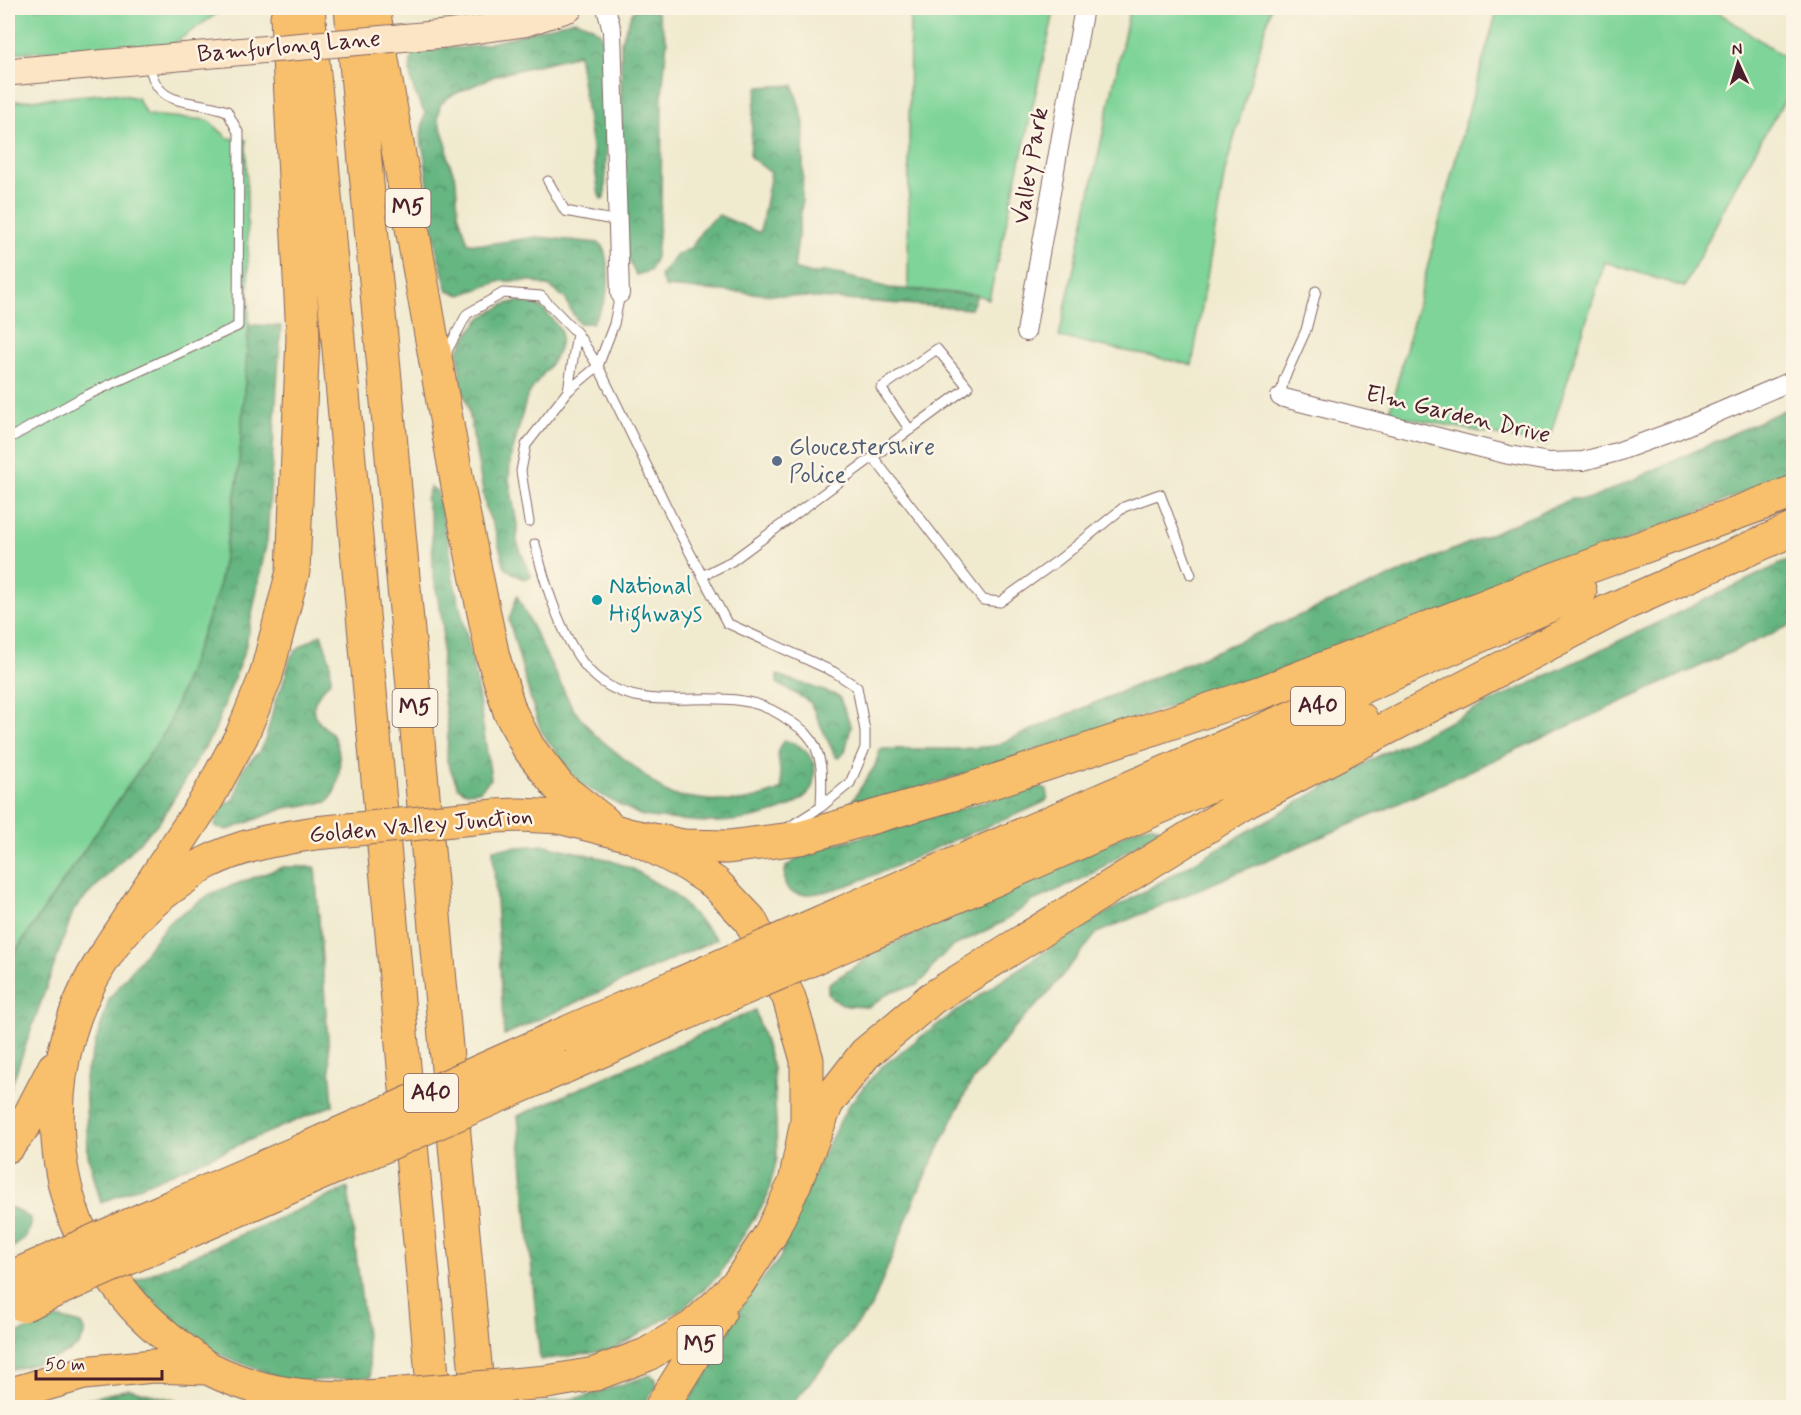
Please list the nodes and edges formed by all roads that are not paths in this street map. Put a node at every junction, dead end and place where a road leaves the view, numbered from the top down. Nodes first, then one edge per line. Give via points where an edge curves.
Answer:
1 (286, 8) edge
2 (308, 8) edge
3 (351, 8) edge
4 (372, 8) edge
5 (569, 8) edge
6 (606, 8) edge
7 (1084, 8) edge
8 (149, 59) junction
9 (8, 72) edge
10 (548, 181) dead end
11 (618, 221) junction
12 (1316, 291) dead end
13 (620, 294) joint
14 (1026, 332) dead end
15 (577, 333) junction
16 (598, 366) junction
17 (1794, 380) edge
18 (568, 391) junction
19 (1280, 397) joint
20 (444, 407) junction
21 (910, 430) junction
22 (8, 439) edge
23 (873, 457) junction
24 (1794, 492) edge
25 (1794, 499) edge
26 (529, 522) dead end
27 (1794, 529) edge
28 (534, 544) dead end
29 (1191, 575) dead end
30 (702, 576) junction
31 (1626, 603) junction
32 (821, 807) junction
33 (625, 834) junction
34 (728, 847) junction
35 (848, 927) junction
36 (110, 947) junction
37 (65, 1046) junction
38 (8, 1146) edge
39 (795, 1183) junction
40 (739, 1282) junction
41 (12, 1293) edge
42 (206, 1368) junction
43 (252, 1385) junction
44 (8, 1395) edge
45 (280, 1407) edge
46 (435, 1407) edge
47 (479, 1407) edge
48 (661, 1407) edge

1 - 36 highway via 303,337 293,572 266,676 242,735 207,799
2 - 46 highway, M5
3 - 47 highway, M5
4 - 20 highway, M5
5 - 8 street, Bamfurlong Lane, bridge via 524,23 445,34
6 - 11 street via 612,31
7 - 14 street, Valley Park
8 - 9 street, Bamfurlong Lane
8 - 22 lane via 151,75 162,94 227,111 239,134 238,326 83,397
10 - 11 lane via 565,211
11 - 13 street
12 - 19 lane via 1306,330
13 - 16 lane via 614,324
15 - 16 lane
15 - 18 lane
15 - 20 lane via 541,296 503,293 467,314 448,349
16 - 18 lane
16 - 30 lane
17 - 19 street, Elm Garden Drive via 1677,430 1583,461 1549,462 1509,455
18 - 26 lane via 526,445 521,471
20 - 33 highway, M5 via 493,657 510,712 528,747 559,787
21 - 21 lane via 880,388 937,349 968,387
21 - 23 lane
23 - 29 lane via 983,600 1000,602 1124,507 1160,494
23 - 30 lane via 732,561
24 - 34 highway via 1207,711 971,789 800,838
25 - 35 highway, A40
27 - 31 highway, A40
28 - 32 lane via 546,589 572,645 600,681 625,694 664,700 726,698 758,703 782,714 807,734 820,756
30 - 32 lane via 727,623 834,672 856,687 865,748 850,783
31 - 35 highway, A40
31 - 39 highway via 1248,801 932,998 865,1054 827,1103
32 - 34 lane via 785,830
33 - 34 highway via 683,846
33 - 36 highway, Golden Valley Junction, bridge via 559,817 520,815 315,833 258,842 206,863 158,895
33 - 39 highway, Golden Valley Junction via 715,883 750,920 789,998 807,1060 807,1121
35 - 41 highway, A40, bridge
36 - 37 highway, Golden Valley Junction via 90,980
37 - 38 highway via 25,1124
37 - 42 highway, Golden Valley Junction via 57,1106 59,1142 77,1224 125,1295 153,1326
39 - 40 highway, Golden Valley Junction via 770,1235
40 - 43 highway, Golden Valley Junction, bridge via 693,1327 646,1355 595,1374 547,1382 366,1397 308,1398
40 - 48 highway, M5
42 - 43 highway, Golden Valley Junction
42 - 44 highway via 153,1366 84,1373
43 - 45 highway

